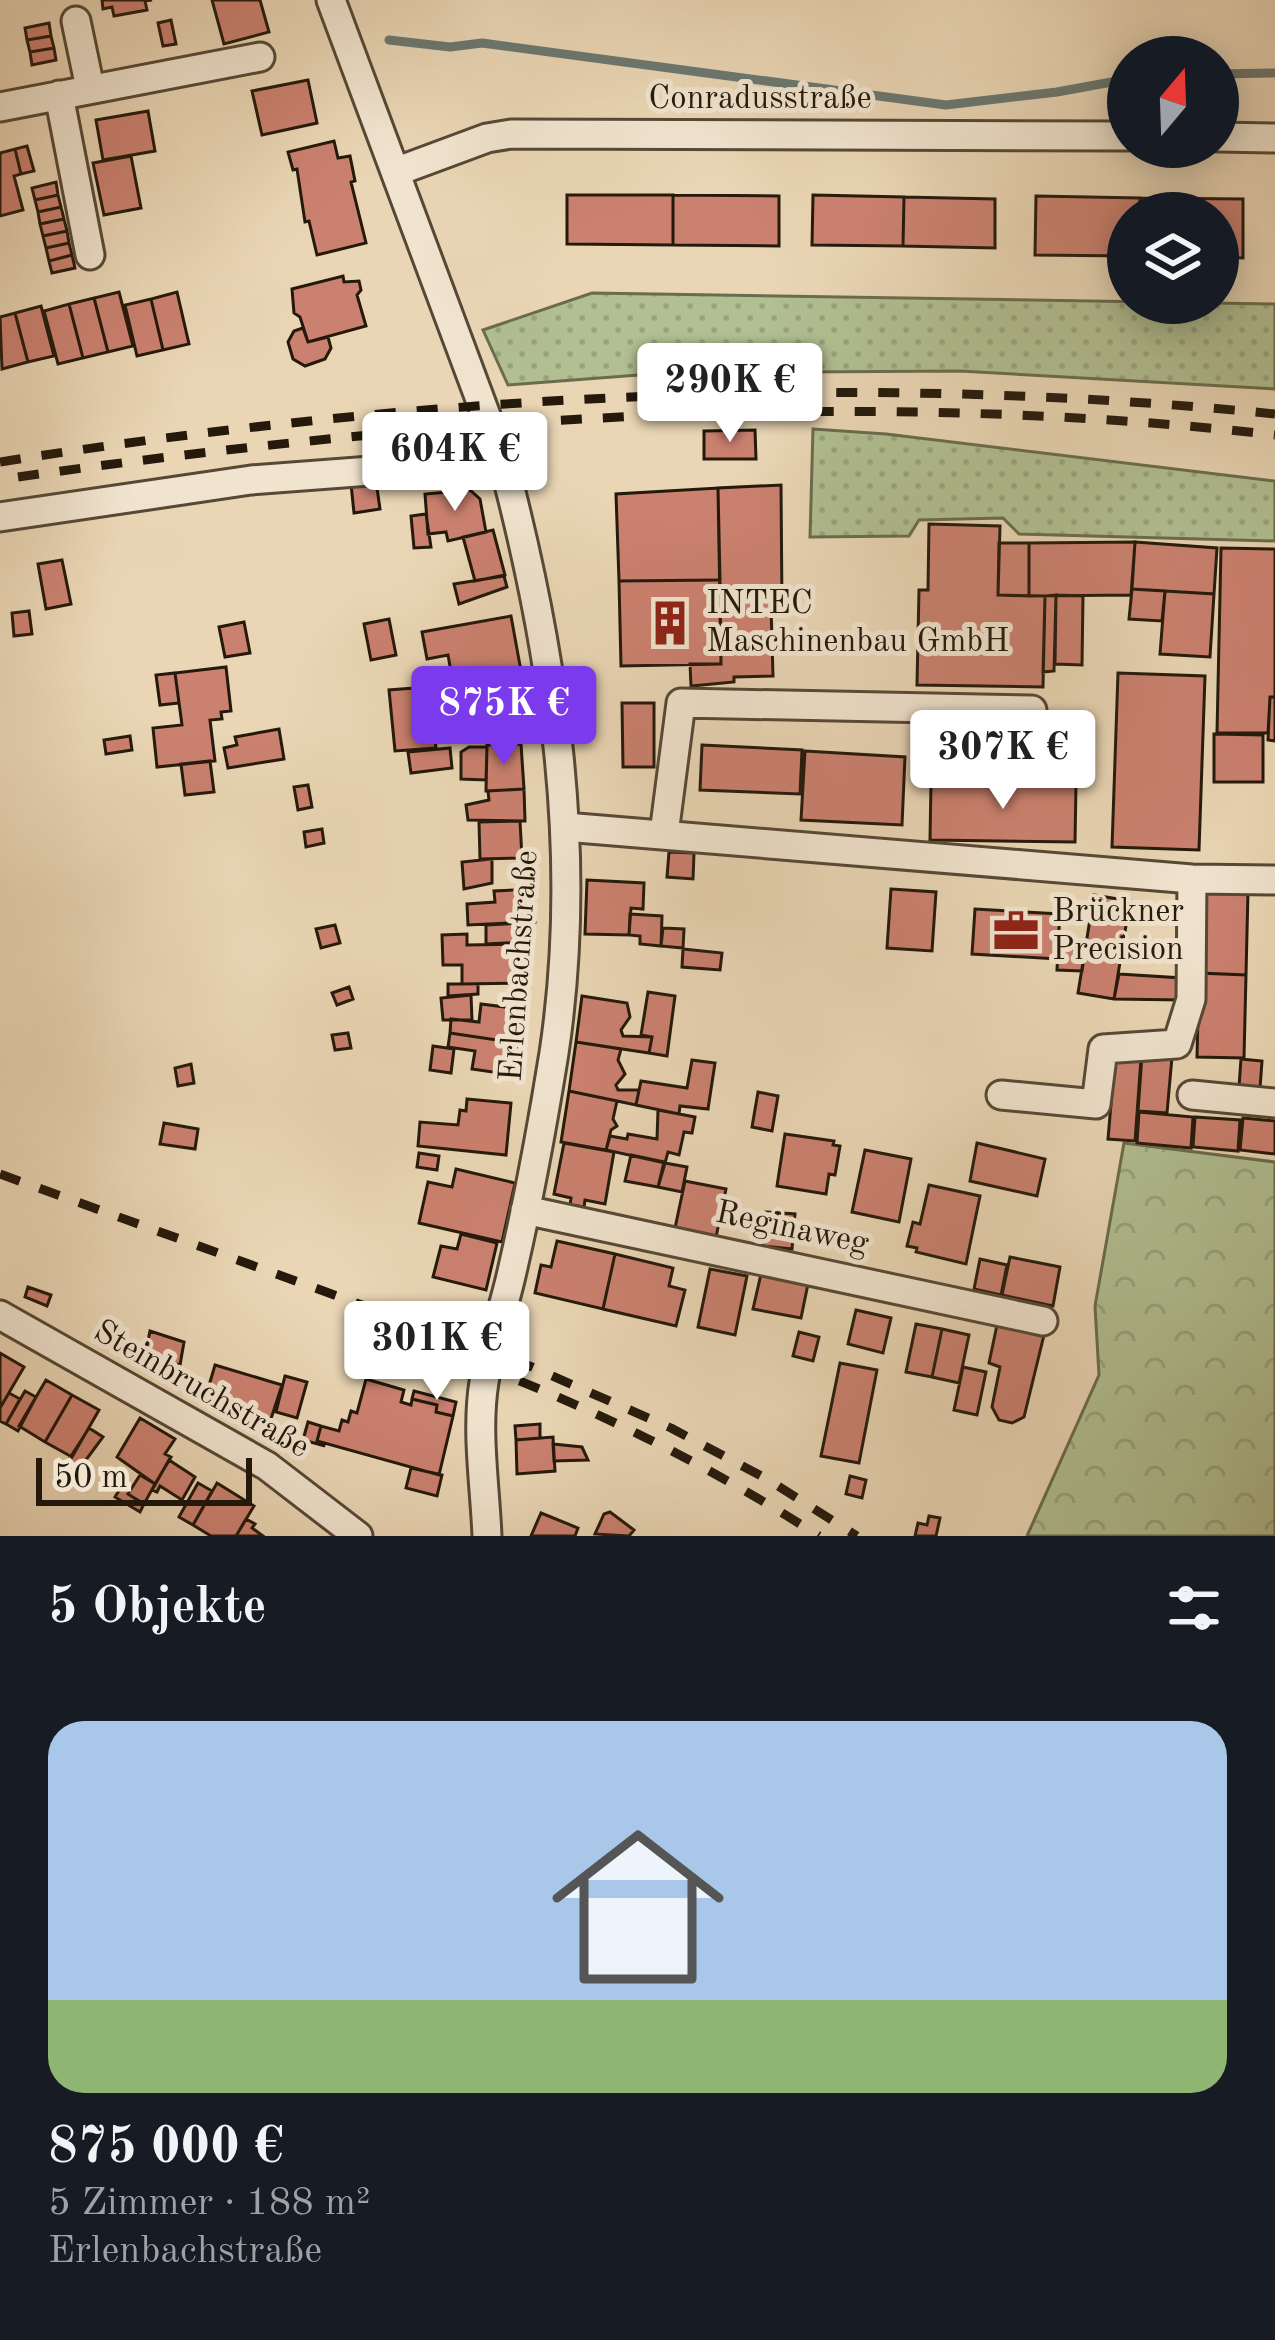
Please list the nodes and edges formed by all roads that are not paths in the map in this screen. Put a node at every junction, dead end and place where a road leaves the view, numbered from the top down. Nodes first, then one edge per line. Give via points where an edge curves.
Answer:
1 (331, 0) edge
2 (76, 21) dead end
3 (260, 58) dead end
4 (90, 88) junction
5 (59, 95) junction
6 (0, 106) edge
7 (1107, 136) edge
8 (1239, 137) edge
9 (1275, 138) edge
10 (398, 171) junction
11 (90, 255) dead end
12 (503, 461) junction
13 (0, 517) edge
14 (1032, 710) dead end
15 (566, 827) junction
16 (664, 834) junction
17 (1192, 879) junction
18 (1275, 880) edge
19 (1192, 1094) dead end
20 (1001, 1095) dead end
21 (1275, 1102) edge
22 (526, 1210) junction
23 (0, 1316) edge
24 (1043, 1321) dead end
25 (358, 1536) edge
26 (487, 1536) edge

1 - 10 street, Erlenbachstraße
2 - 4 street
3 - 4 street
4 - 5 street
5 - 6 street
5 - 11 street
7 - 10 street, Conradusstraße via 511,134
8 - 9 street
10 - 12 street, Erlenbachstraße
12 - 13 street via 251,480
12 - 15 street, Erlenbachstraße via 552,688
14 - 16 street via 681,703
15 - 16 street
15 - 22 street, Erlenbachstraße via 554,1050
16 - 17 street
17 - 18 street
17 - 20 street via 1191,999 1177,1044 1103,1049 1096,1104
19 - 21 street
22 - 24 street, Reginaweg
22 - 26 street, Erlenbachstraße via 484,1382
23 - 25 street, Steinbruchstraße via 267,1466

